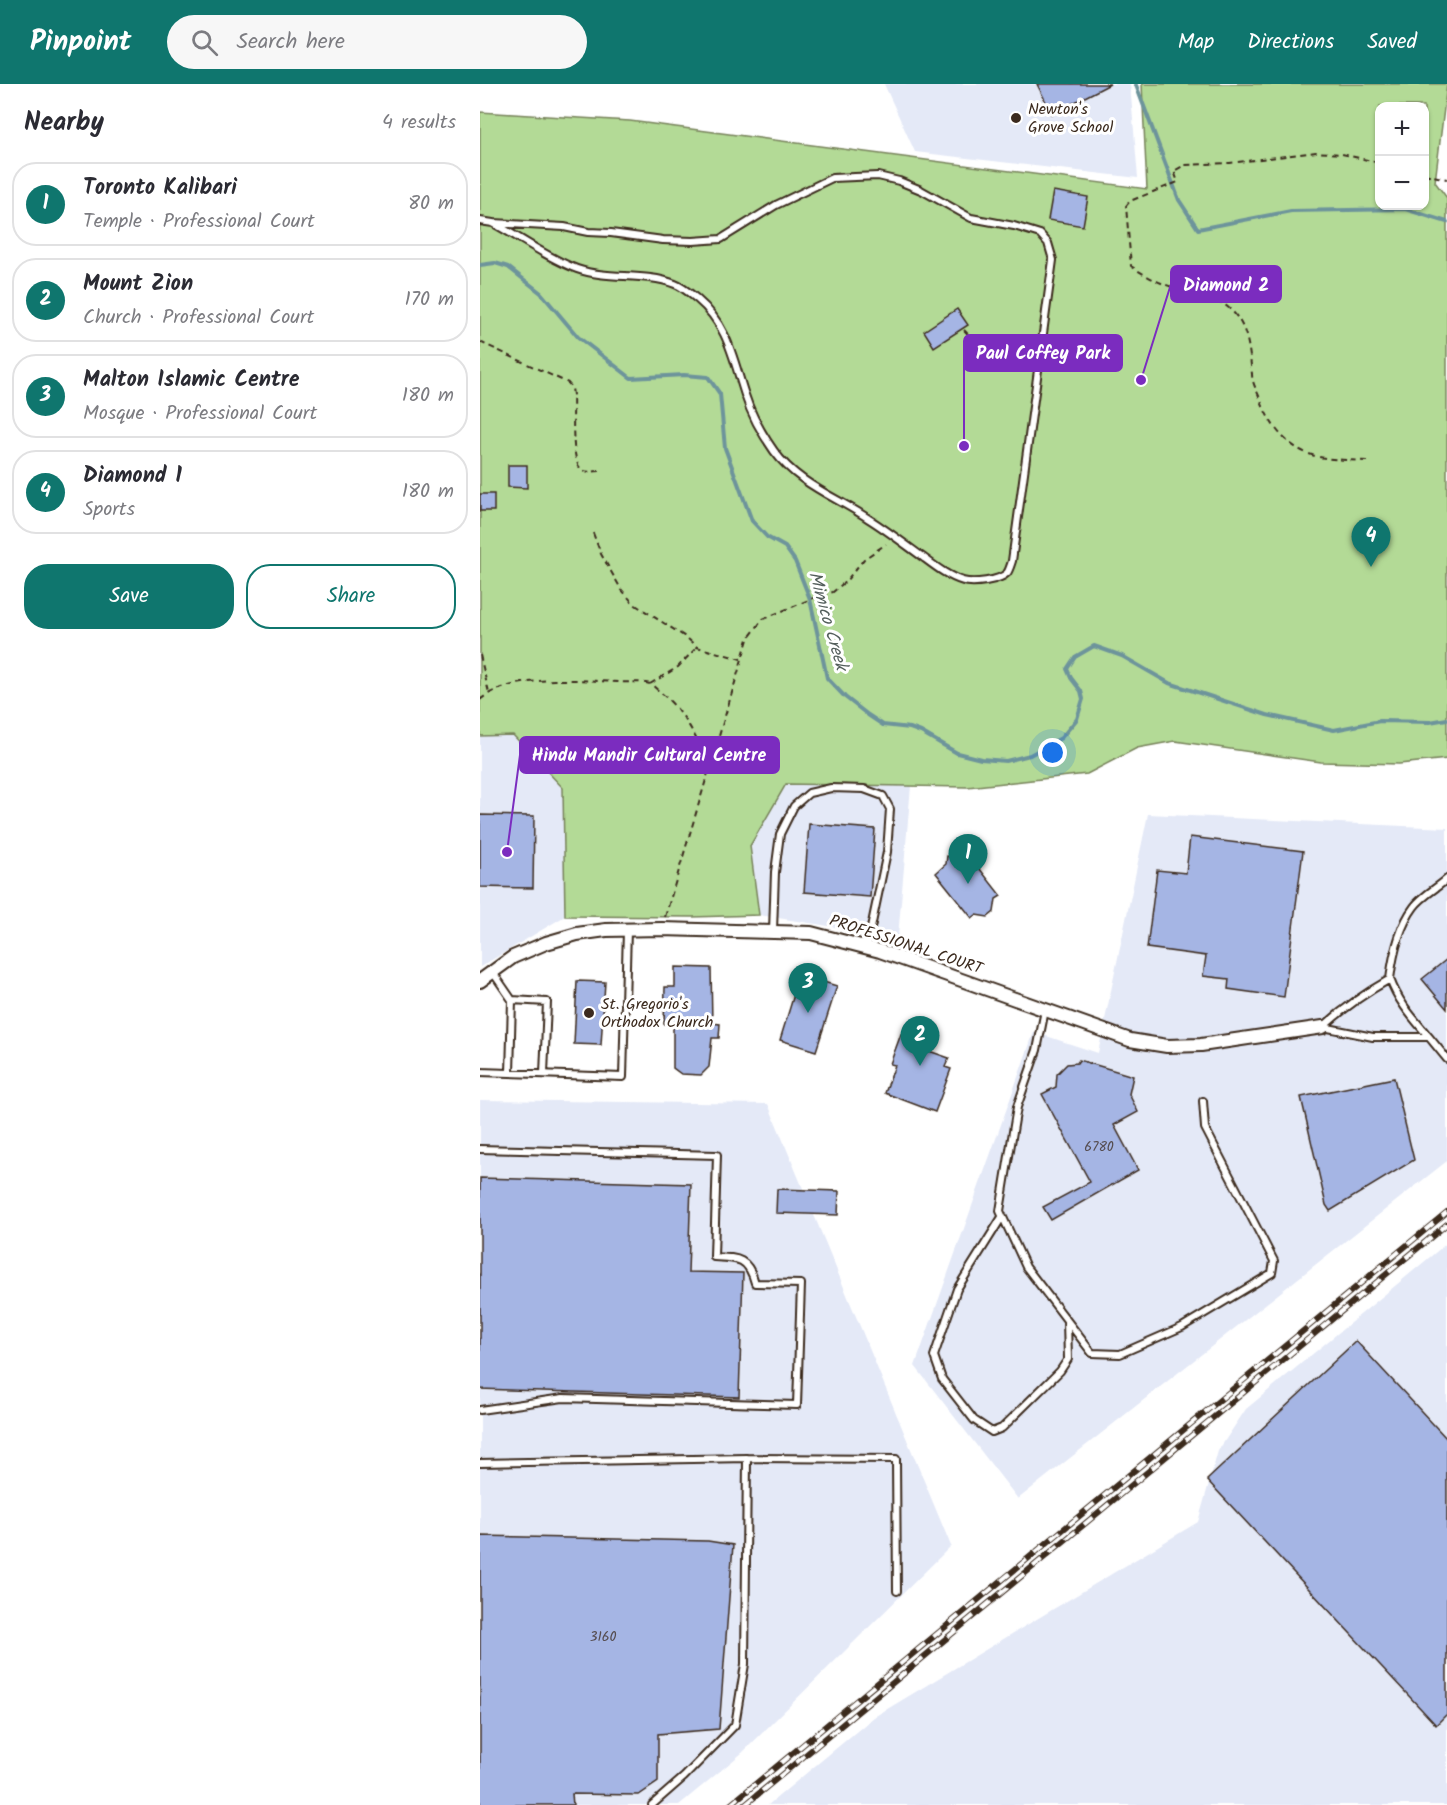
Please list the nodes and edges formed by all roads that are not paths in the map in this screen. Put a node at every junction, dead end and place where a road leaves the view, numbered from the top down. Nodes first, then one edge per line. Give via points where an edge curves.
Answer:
1 (480, 221) edge
2 (493, 223) junction
3 (1447, 879) edge
4 (627, 930) junction
5 (773, 932) junction
6 (867, 947) junction
7 (492, 971) junction
8 (1390, 979) junction
9 (480, 981) edge
10 (512, 1000) junction
11 (1045, 1010) junction
12 (1323, 1027) junction
13 (1429, 1037) junction
14 (1447, 1059) edge
15 (480, 1072) edge
16 (510, 1073) junction
17 (544, 1074) junction
18 (1203, 1101) dead end
19 (480, 1149) edge
20 (1002, 1217) junction
21 (1067, 1321) junction
22 (480, 1410) edge
23 (747, 1458) junction
24 (480, 1463) edge
25 (897, 1591) dead end
26 (652, 1805) edge

1 - 2 lane
2 - 2 lane via 578,269 677,285 715,317 728,339 756,420 774,451 794,473 964,582 982,582 1006,573 1012,561 1053,260 1048,243 1040,234 971,218 921,190 878,176 832,178 776,205 721,239 652,239 564,227
3 - 8 lane via 1415,905 1409,915
4 - 5 street, PROFESSIONAL COURT
4 - 7 street, PROFESSIONAL COURT via 577,934 546,943
4 - 17 lane via 623,1077
5 - 6 street, PROFESSIONAL COURT via 811,933
5 - 6 lane via 780,834 794,806 809,793 831,788 864,789 883,796 890,809 887,852
6 - 11 street, PROFESSIONAL COURT
7 - 9 street, PROFESSIONAL COURT
7 - 10 lane
8 - 12 lane via 1345,1006
8 - 13 lane via 1397,996
10 - 16 lane
10 - 17 lane via 547,1002
11 - 12 street, PROFESSIONAL COURT via 1130,1040 1167,1046
11 - 20 lane via 1037,1050 1017,1107
12 - 13 lane via 1373,1037
13 - 14 lane
15 - 16 lane
16 - 17 lane
18 - 21 lane via 1205,1128 1275,1261 1272,1274 1182,1327 1120,1354 1092,1353
19 - 22 lane via 717,1155 714,1257 744,1262 755,1283 801,1284 797,1405 563,1398
20 - 21 lane via 1026,1268
20 - 21 lane via 957,1289 934,1356 942,1379 974,1420 992,1432 1002,1428 1068,1359
23 - 24 lane
23 - 25 lane via 896,1459
23 - 26 lane via 745,1664 735,1725

